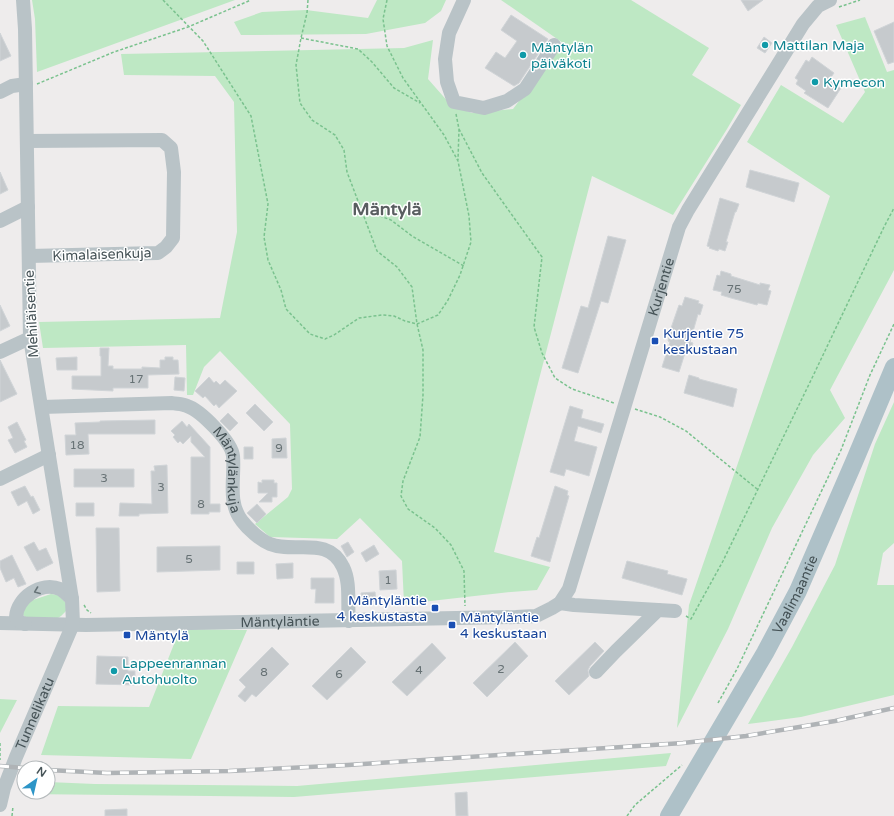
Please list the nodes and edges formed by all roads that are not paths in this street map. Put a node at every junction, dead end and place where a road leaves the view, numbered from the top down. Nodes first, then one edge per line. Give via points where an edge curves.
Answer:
1 (23, 0) edge
2 (464, 0) edge
3 (822, 4) edge
4 (554, 45) dead end
5 (26, 84) junction
6 (0, 92) edge
7 (27, 140) junction
8 (28, 207) junction
9 (0, 221) edge
10 (29, 256) junction
11 (30, 338) junction
12 (0, 352) edge
13 (894, 367) edge
14 (42, 407) junction
15 (49, 456) junction
16 (0, 479) edge
17 (77, 600) junction
18 (559, 604) junction
19 (658, 610) junction
20 (675, 611) road end
21 (348, 621) junction
22 (0, 624) edge
23 (25, 624) junction
24 (80, 625) junction
25 (596, 672) dead end
26 (7, 803) edge
27 (670, 814) edge

1 - 5 street, Mehiläisentie
2 - 4 street via 449,34 445,59 446,82 454,102 484,108 507,101 525,89
3 - 18 street, Kurjentie via 799,31 679,227 569,589
5 - 6 street via 12,86
5 - 7 street, Mehiläisentie
7 - 8 street, Mehiläisentie
7 - 10 street, Kimalaisenkuja via 162,140 171,148 174,172 173,238 158,253
8 - 9 street
8 - 10 street, Mehiläisentie
10 - 11 street, Mehiläisentie
11 - 12 street
11 - 14 street, Mehiläisentie
13 - 27 main road, Vaalimaantie via 798,591 766,653
14 - 15 street, Mehiläisentie
14 - 21 street, Mäntylänkuja via 172,403 187,405 199,413 227,442 233,454 233,504 241,520 253,533 269,544 322,548 334,554 343,566 347,581
15 - 16 street
15 - 17 street, Mehiläisentie
17 -> 23 street via 54,588 30,593 20,604 16,617
17 - 24 street, Mehiläisentie
18 - 19 street
18 - 21 street, Mäntyläntie via 536,616 516,618
19 - 20 street
19 - 25 street
21 - 24 street, Mäntyläntie
22 - 23 street, Mäntyläntie
23 - 24 street, Mäntyläntie
24 - 26 street, Tunnelikatu via 16,757 4,788

